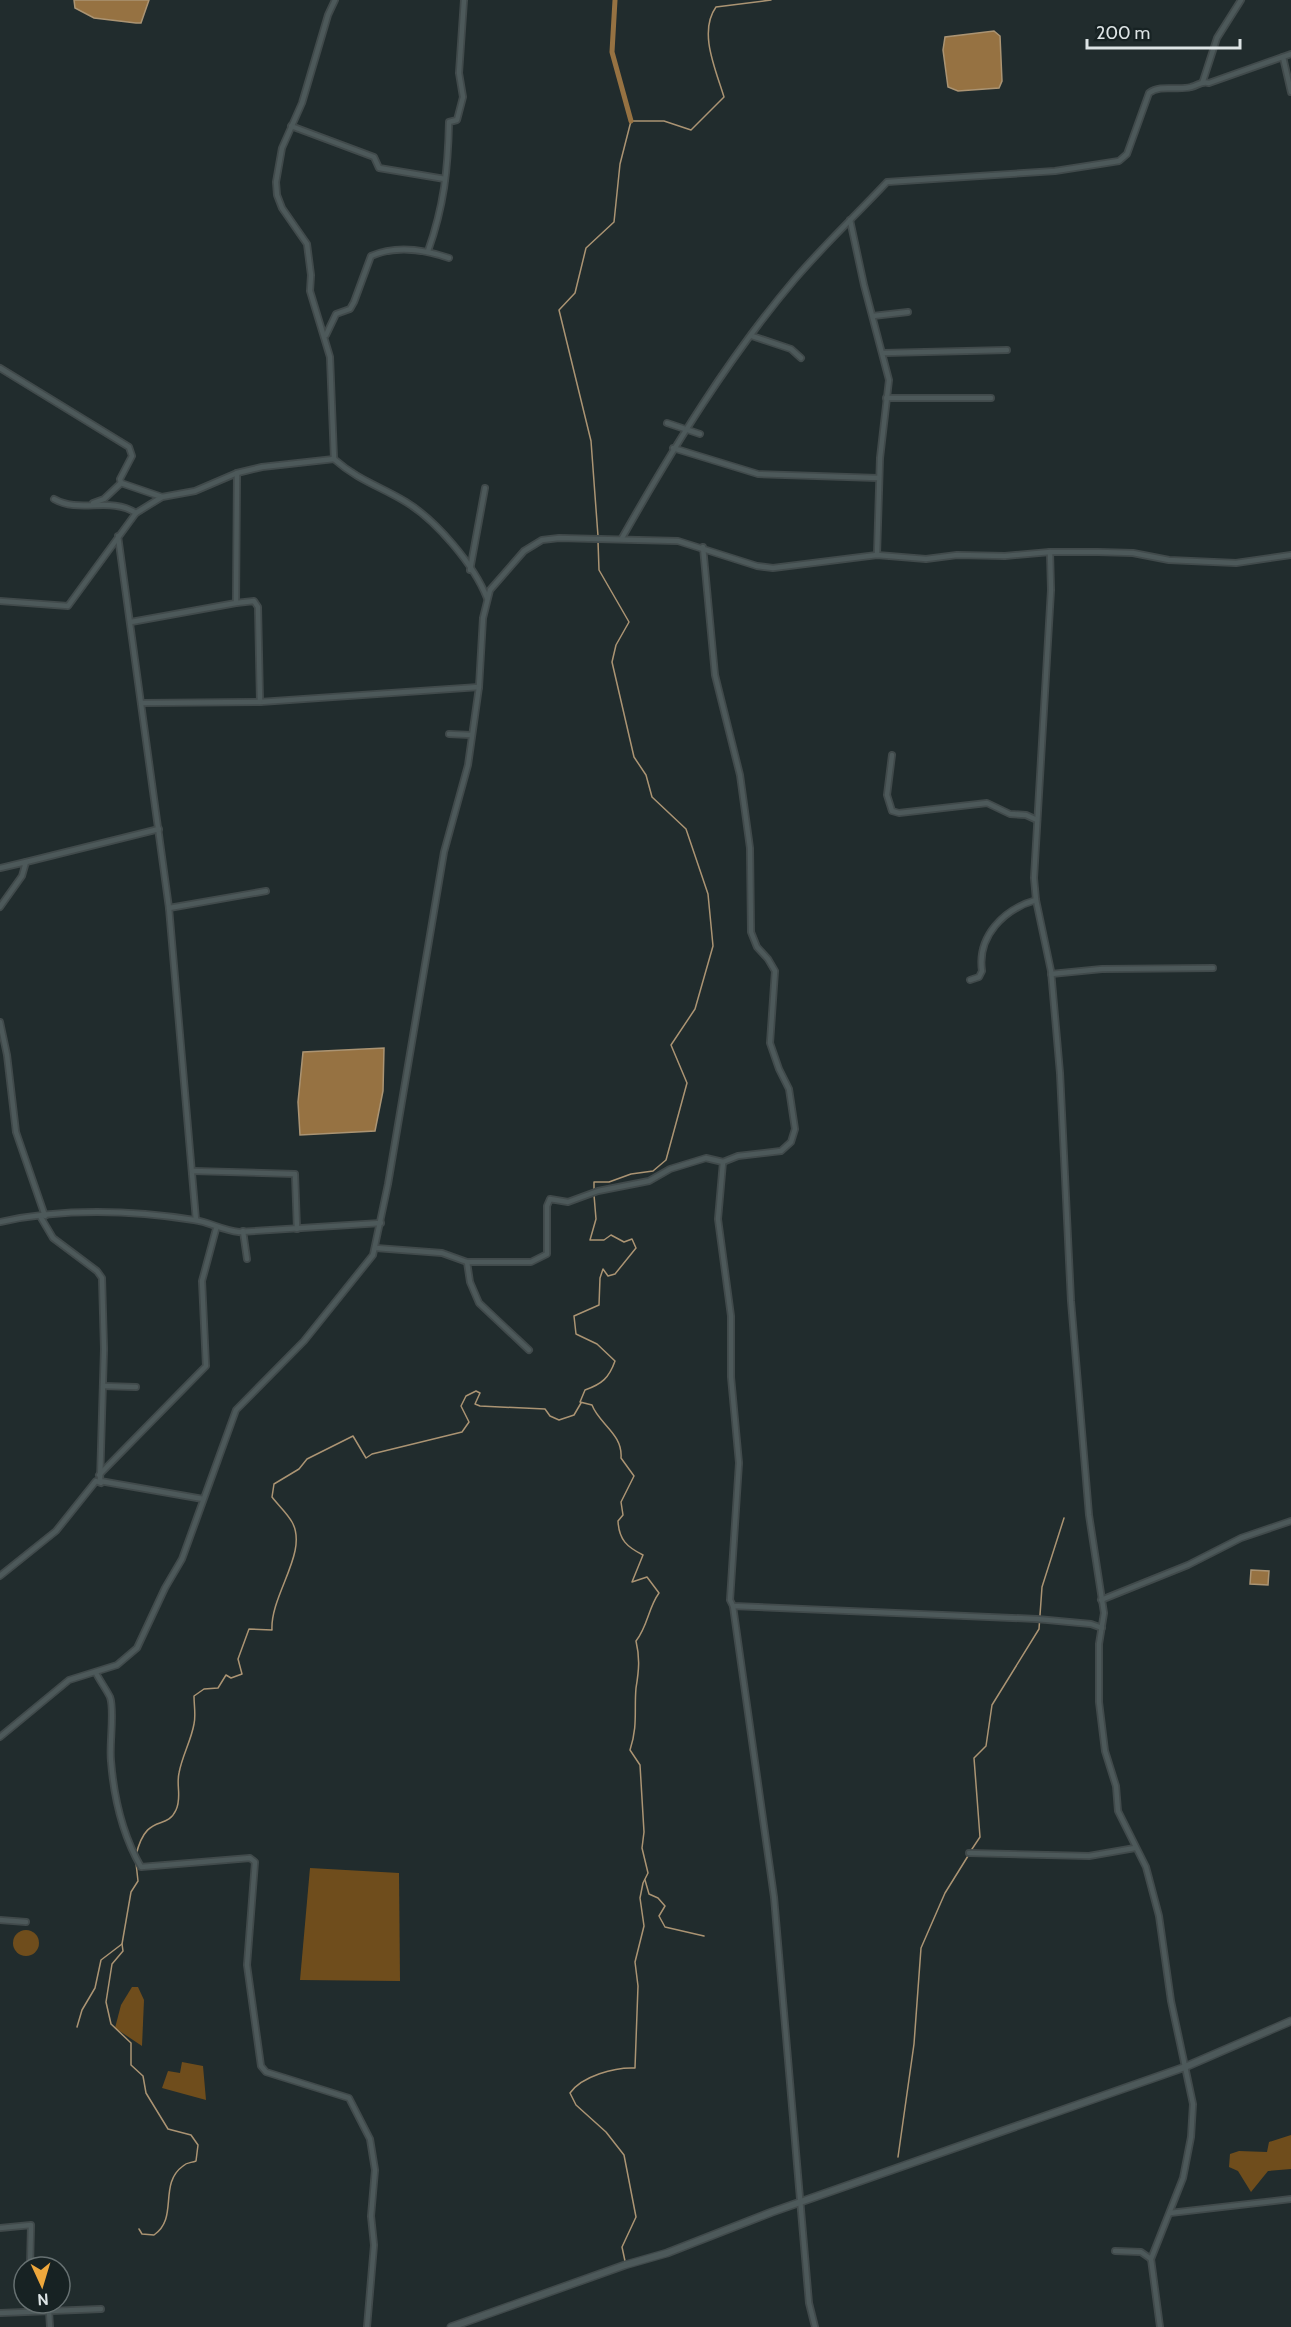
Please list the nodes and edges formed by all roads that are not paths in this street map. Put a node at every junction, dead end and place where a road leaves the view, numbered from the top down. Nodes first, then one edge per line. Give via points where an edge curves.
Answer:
1 (335, 0) edge
2 (464, 0) edge
3 (1241, 0) edge
4 (1291, 54) edge
5 (1283, 57) junction
6 (1203, 81) junction
7 (1291, 92) edge
8 (291, 126) junction
9 (445, 179) junction
10 (850, 220) junction
11 (428, 251) junction
12 (449, 258) dead end
13 (908, 312) dead end
14 (873, 316) junction
15 (326, 335) junction
16 (752, 336) junction
17 (1007, 350) dead end
18 (884, 352) junction
19 (801, 358) dead end
20 (0, 368) edge
21 (886, 398) junction
22 (991, 398) dead end
23 (667, 423) dead end
24 (686, 430) junction
25 (700, 434) dead end
26 (673, 448) junction
27 (334, 459) junction
28 (237, 473) junction
29 (878, 478) junction
30 (121, 483) junction
31 (485, 488) dead end
32 (162, 498) junction
33 (54, 499) dead end
34 (63, 504) junction
35 (85, 506) junction
36 (57, 507) dead end
37 (136, 513) junction
38 (118, 536) junction
39 (622, 538) junction
40 (703, 547) junction
41 (1050, 552) junction
42 (877, 555) junction
43 (1291, 555) edge
44 (470, 570) junction
45 (487, 598) junction
46 (0, 601) edge
47 (236, 603) junction
48 (131, 622) junction
49 (479, 687) junction
50 (260, 702) junction
51 (142, 703) junction
52 (449, 734) dead end
53 (471, 735) junction
54 (892, 755) dead end
55 (1037, 819) junction
56 (159, 829) junction
57 (26, 862) junction
58 (0, 868) edge
59 (266, 891) dead end
60 (1036, 900) junction
61 (0, 907) edge
62 (169, 908) junction
63 (1213, 968) dead end
64 (1052, 974) junction
65 (970, 980) dead end
66 (0, 1022) edge
67 (723, 1162) junction
68 (193, 1171) junction
69 (42, 1216) junction
70 (196, 1220) junction
71 (0, 1222) edge
72 (381, 1223) junction
73 (216, 1229) junction
74 (297, 1229) junction
75 (243, 1231) junction
76 (376, 1248) junction
77 (247, 1259) dead end
78 (467, 1262) junction
79 (529, 1350) dead end
80 (103, 1386) junction
81 (136, 1387) dead end
82 (99, 1475) junction
83 (101, 1483) junction
84 (203, 1499) junction
85 (1291, 1521) edge
86 (0, 1576) edge
87 (1101, 1600) junction
88 (733, 1606) junction
89 (1102, 1628) junction
90 (96, 1673) junction
91 (0, 1737) edge
92 (1135, 1848) junction
93 (969, 1853) dead end
94 (0, 1920) edge
95 (26, 1922) dead end
96 (1291, 2021) edge
97 (1185, 2067) junction
98 (1291, 2199) edge
99 (800, 2202) junction
100 (1170, 2213) junction
101 (0, 2228) edge
102 (1115, 2251) dead end
103 (30, 2255) edge
104 (1151, 2259) junction
105 (101, 2309) dead end
106 (72, 2310) edge
107 (366, 2327) edge
108 (451, 2327) edge
109 (815, 2327) edge
110 (1160, 2327) edge

1 - 8 street
2 - 9 street via 459,73 463,96 457,120 449,122
3 - 6 street via 1217,38
4 - 5 street
5 - 6 street
5 - 7 street
6 - 10 street via 1191,87 1156,87 1149,93 1127,154 1119,161 1055,171 887,182
8 - 9 street via 374,157 379,168
8 - 15 street via 279,160 277,195 307,244 310,291
9 - 11 street via 442,212
10 - 14 street
10 - 16 street via 795,279
11 - 12 street
11 - 15 street via 397,250 370,256 354,302 350,309 336,314
13 - 14 street
14 - 18 street
15 - 27 street
16 - 19 street via 791,348
16 - 24 street
17 - 18 street
18 - 21 street via 889,380
20 - 30 street via 129,447 132,456
21 - 22 street
21 - 29 street
23 - 24 street
24 - 25 street
24 - 26 street
26 - 29 street via 758,474
26 - 39 street
27 - 28 street
27 - 44 street via 355,477 426,516
28 - 32 street via 195,491
28 - 47 street
29 - 42 street
30 - 32 street
30 - 35 street via 104,499
31 - 44 street
32 - 37 street
33 - 34 street
34 - 35 street
34 - 36 street
35 - 37 street via 110,503
37 - 38 street
38 - 46 street via 68,606
38 - 48 street
39 - 40 street via 661,538
39 - 45 street via 542,540 517,557
40 - 42 street via 773,568
40 - 67 street via 715,675 740,775 750,848 751,932 775,971 770,1042 789,1089 795,1129 791,1142 782,1150
41 - 42 street via 926,559
41 - 43 street via 1132,553 1169,560 1227,563
41 - 55 street
44 - 45 street
45 - 49 street
47 - 48 street
47 - 50 street via 254,601 258,607
48 - 51 street
49 - 50 street
49 - 53 street
50 - 51 street
51 - 56 street
52 - 53 street
53 - 72 street via 468,765 444,852
54 - 55 street via 887,795 892,811 987,803 1010,814
55 - 60 street
56 - 57 street
56 - 62 street
57 - 58 street
57 - 61 street via 22,876
59 - 62 street
60 - 64 street
60 - 65 street via 1014,908 986,935 982,972 980,977
62 - 68 street
63 - 64 street via 1102,969
64 - 87 street via 1071,1300 1089,1515
66 - 69 street via 16,1132
67 - 78 street via 706,1158 649,1180 568,1202 550,1199 548,1252 544,1258 531,1262
67 - 88 street via 718,1219 730,1316 739,1462 729,1600
68 - 70 street
68 - 74 street via 295,1174
69 - 70 street via 120,1213
69 - 71 street
69 - 80 street via 53,1239 102,1278
70 - 73 street
72 - 74 street
72 - 76 street
73 - 75 street
73 - 82 street via 202,1281 206,1366
74 - 75 street
75 - 77 street
76 - 78 street via 442,1253
76 - 84 street via 357,1279 304,1341 236,1410
78 - 79 street via 479,1303
80 - 81 street
80 - 82 street
82 - 83 street
83 - 84 street
83 - 86 street via 96,1481 56,1532
84 - 90 street via 183,1559 137,1648 117,1665
85 - 87 street via 1241,1538 1188,1565
87 - 89 street
88 - 89 street via 1039,1619
88 - 99 street via 774,1897
89 - 92 street via 1099,1702 1105,1751 1116,1786 1118,1811
90 - 91 street via 69,1680
90 - 107 street via 112,1708 110,1750 116,1799 127,1842 141,1867 250,1858 255,1862 247,1965 261,2066 266,2072 349,2098 370,2139 375,2170 371,2216 374,2245
92 - 93 street via 1089,1856
92 - 97 street via 1146,1867 1159,1916
94 - 95 street
96 - 97 street
97 - 99 street
97 - 100 street via 1193,2104 1191,2136 1183,2178
98 - 100 street
99 - 108 street via 667,2253
99 - 109 street via 809,2303
100 - 104 street
101 - 103 street via 31,2225
102 - 104 street via 1141,2252
104 - 110 street
105 - 106 street

